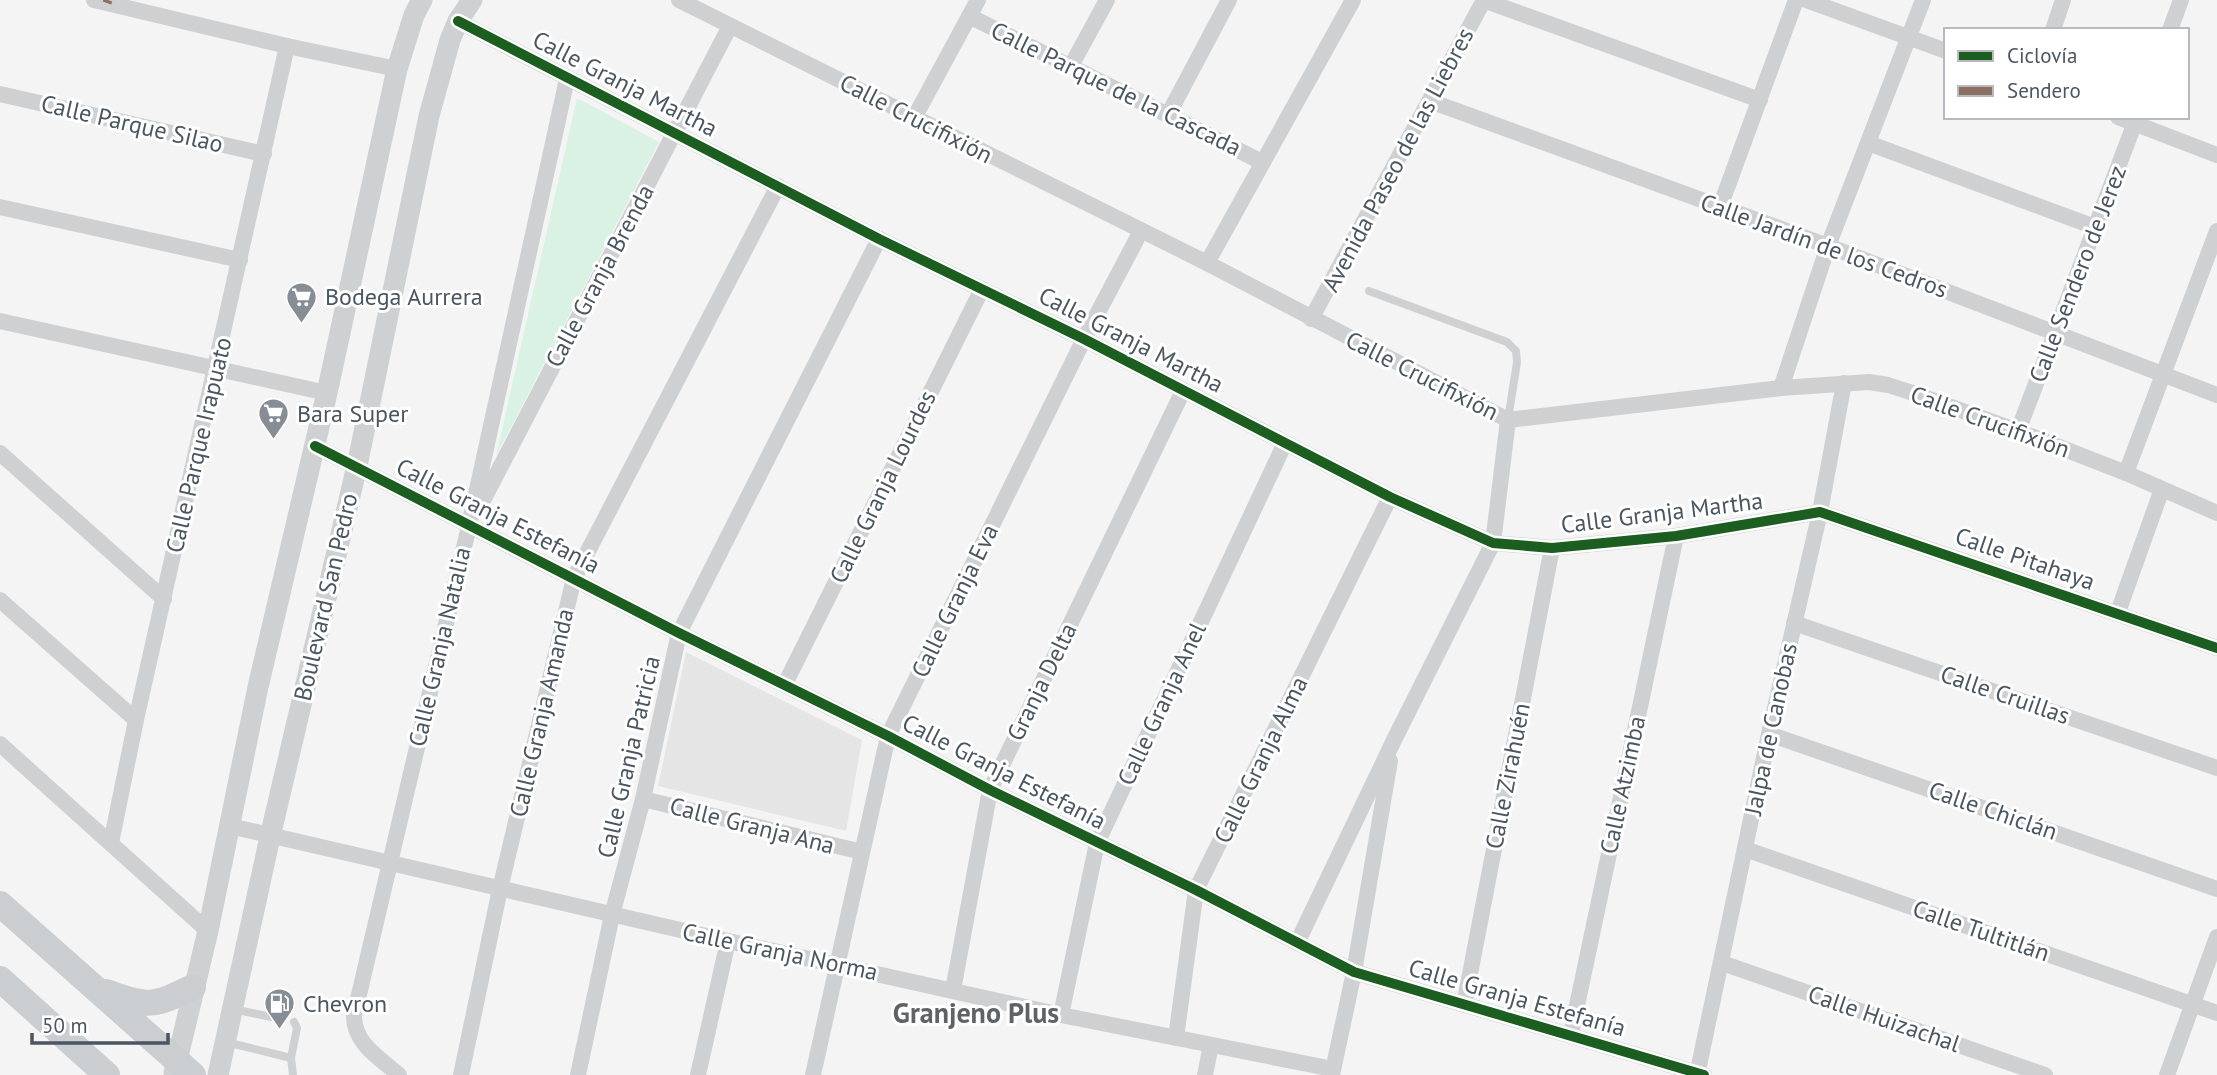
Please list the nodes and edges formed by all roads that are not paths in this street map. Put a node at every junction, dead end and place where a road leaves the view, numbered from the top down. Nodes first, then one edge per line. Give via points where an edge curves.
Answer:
1 (94, 0) edge
2 (422, 0) edge
3 (472, 0) edge
4 (679, 0) edge
5 (978, 0) edge
6 (1107, 0) edge
7 (1229, 0) edge
8 (1353, 0) edge
9 (1484, 0) edge
10 (1796, 0) edge
11 (1806, 0) edge
12 (1923, 0) edge
13 (2063, 0) edge
14 (2181, 0) edge
15 (969, 16) junction
16 (458, 21) junction
17 (730, 26) junction
18 (2054, 28) edge
19 (2171, 28) edge
20 (1908, 37) junction
21 (286, 46) junction
22 (1944, 50) edge
23 (1071, 66) junction
24 (397, 69) junction
25 (567, 79) junction
26 (0, 94) edge
27 (1760, 100) junction
28 (1430, 101) junction
29 (1168, 115) junction
30 (914, 118) junction
31 (2136, 120) edge
32 (675, 132) junction
33 (1868, 143) junction
34 (264, 154) junction
35 (2217, 155) edge
36 (1262, 162) junction
37 (778, 186) junction
38 (0, 207) edge
39 (1720, 207) junction
40 (2095, 227) junction
41 (1141, 231) junction
42 (2217, 231) edge
43 (879, 239) junction
44 (1828, 246) junction
45 (240, 260) junction
46 (1207, 263) junction
47 (2210, 272) edge
48 (982, 289) junction
49 (1368, 291) dead end
50 (1311, 319) junction
51 (0, 321) edge
52 (2057, 334) junction
53 (1084, 339) junction
54 (216, 370) junction
55 (2162, 374) junction
56 (1844, 383) junction
57 (1781, 388) junction
58 (1183, 391) junction
59 (327, 393) junction
60 (2217, 395) edge
61 (1508, 420) junction
62 (2018, 430) junction
63 (1285, 443) junction
64 (316, 446) junction
65 (0, 453) edge
66 (357, 466) junction
67 (2126, 473) junction
68 (2162, 489) junction
69 (1391, 497) junction
70 (1819, 512) junction
71 (2217, 513) edge
72 (469, 526) junction
73 (1676, 536) junction
74 (1493, 542) junction
75 (1552, 548) junction
76 (573, 578) junction
77 (164, 599) junction
78 (0, 600) edge
79 (2118, 612) junction
80 (1794, 623) junction
81 (680, 633) junction
82 (2217, 648) edge
83 (785, 684) junction
84 (136, 720) junction
85 (1769, 734) junction
86 (888, 736) junction
87 (1394, 740) junction
88 (0, 744) edge
89 (2217, 768) edge
90 (989, 790) junction
91 (643, 799) junction
92 (229, 826) junction
93 (270, 837) junction
94 (111, 843) junction
95 (1097, 843) junction
96 (1745, 849) junction
97 (862, 852) junction
98 (388, 863) junction
99 (500, 889) junction
100 (2217, 889) edge
101 (1196, 890) junction
102 (0, 904) edge
103 (612, 915) junction
104 (208, 931) junction
105 (2217, 937) edge
106 (728, 942) junction
107 (1297, 943) junction
108 (1723, 963) junction
109 (837, 965) junction
110 (1354, 972) junction
111 (0, 979) edge
112 (193, 987) junction
113 (94, 988) junction
114 (953, 990) junction
115 (1464, 1005) junction
116 (2194, 1005) junction
117 (233, 1009) junction
118 (2217, 1013) edge
119 (1060, 1015) junction
120 (271, 1017) dead end
121 (294, 1022) dead end
122 (1571, 1034) junction
123 (1176, 1038) junction
124 (226, 1042) junction
125 (1211, 1045) junction
126 (291, 1058) junction
127 (181, 1070) edge
128 (1332, 1072) edge
129 (1700, 1074) edge
130 (107, 1075) edge
131 (218, 1075) edge
132 (293, 1075) edge
133 (399, 1075) edge
134 (461, 1075) edge
135 (578, 1075) edge
136 (698, 1075) edge
137 (813, 1075) edge
138 (1205, 1075) edge
139 (2045, 1075) edge
140 (2167, 1075) edge

1 - 21 street
2 - 24 street, Boulevard San Pedro
3 - 16 street, Boulevard San Pedro
4 - 17 street, Calle Crucifixión
5 - 15 street
6 - 23 street
7 - 29 street
8 - 36 street
9 - 27 street
9 - 28 street, Avenida Paseo de las Liebres
10 - 27 street
11 - 20 street
12 - 20 street
13 - 18 street
14 - 19 street
15 - 23 street, Calle Parque de la Cascada
15 - 30 street
16 - 25 street, Calle Granja Martha
16 - 66 street, Boulevard San Pedro via 429,116
17 - 30 street, Calle Crucifixión
17 - 32 street, Calle Granja Brenda
20 - 22 street
20 - 33 street
21 - 24 street
21 - 34 street, Calle Parque Irapuato
23 - 29 street, Calle Parque de la Cascada
24 - 59 street, Boulevard San Pedro
25 - 32 street, Calle Granja Martha
25 - 72 street, Calle Granja Natalia
26 - 34 street, Calle Parque Silao
27 - 39 street
28 - 39 street, Calle Jardín de los Cedros
28 - 50 street, Avenida Paseo de las Liebres
29 - 36 street, Calle Parque de la Cascada
30 - 41 street, Calle Crucifixión
31 - 35 street
31 - 40 street, Calle Sendero de Jerez
32 - 37 street, Calle Granja Martha
32 - 72 street, Calle Granja Brenda
33 - 40 street
33 - 44 street
34 - 45 street, Calle Parque Irapuato
36 - 46 street
37 - 43 street, Calle Granja Martha
37 - 76 street, Calle Granja Amanda
38 - 45 street
39 - 44 street, Calle Jardín de los Cedros
40 - 52 street, Calle Sendero de Jerez
41 - 46 street, Calle Crucifixión
41 - 53 street, Calle Granja Eva
42 - 47 street
43 - 48 street, Calle Granja Martha
43 - 81 street, Calle Granja Patricia
44 - 52 street, Calle Jardín de los Cedros
44 - 57 street
45 - 54 street, Calle Parque Irapuato
46 - 50 street, Calle Crucifixión
47 - 55 street
48 - 53 street, Calle Granja Martha
48 - 83 street, Calle Granja Lourdes
49 - 61 lane via 1507,342 1516,351 1517,362
50 - 61 street, Calle Crucifixión
51 - 54 street
52 - 55 street, Calle Jardín de los Cedros
52 - 62 street, Calle Sendero de Jerez
53 - 58 street, Calle Granja Martha
53 - 86 street, Calle Granja Eva
54 - 59 street
54 - 77 street, Calle Parque Irapuato
55 - 60 street, Calle Jardín de los Cedros
55 - 67 street
56 - 57 street, Calle Crucifixión
56 - 62 street, Calle Crucifixión via 1888,385
56 - 70 street, Jalpa de Canobas
57 - 61 street, Calle Crucifixión
58 - 63 street, Calle Granja Martha
58 - 90 street, Granja Delta
59 - 64 street, Boulevard San Pedro
61 - 74 street
62 - 67 street, Calle Crucifixión
63 - 69 street, Calle Granja Martha
63 - 95 street, Calle Granja Anel
64 - 66 street, Calle Granja Estefanía
64 - 92 street, Boulevard San Pedro
65 - 77 street
66 - 72 street, Calle Granja Estefanía
66 - 93 street, Boulevard San Pedro
67 - 68 street, Calle Crucifixión
68 - 71 street, Calle Crucifixión
68 - 79 street
69 - 74 street, Calle Granja Martha
69 - 101 street, Calle Granja Alma
70 - 73 street, Calle Granja Martha
70 - 79 street, Calle Pitahaya
70 - 80 street, Jalpa de Canobas
72 - 76 street, Calle Granja Estefanía
72 - 98 street, Calle Granja Natalia
73 - 75 street, Calle Granja Martha
73 - 122 street, Calle Atzimba
74 - 75 street, Calle Granja Martha
74 - 87 street
75 - 115 street, Calle Zirahuén
76 - 81 street, Calle Granja Estefanía
76 - 99 street, Calle Granja Amanda
77 - 84 street, Calle Parque Irapuato
78 - 84 street
79 - 82 street, Calle Pitahaya
80 - 85 street, Jalpa de Canobas
80 - 89 street, Calle Cruillas
81 - 83 street, Calle Granja Estefanía
81 - 91 street, Calle Granja Patricia
83 - 86 street, Calle Granja Estefanía
84 - 94 street, Calle Parque Irapuato
85 - 96 street, Jalpa de Canobas
85 - 100 street, Calle Chiclán
86 - 90 street, Calle Granja Estefanía
86 - 97 street, Calle Granja Eva
87 - 107 street
87 - 110 street
88 - 94 street
90 - 95 street, Calle Granja Estefanía
90 - 114 street, Granja Delta
91 - 97 street, Calle Granja Ana
91 - 103 street, Calle Granja Patricia
92 - 93 street, Calle Granja Norma
92 - 104 street, Boulevard San Pedro
93 - 98 street, Calle Granja Norma
93 - 117 street, Boulevard San Pedro
94 - 104 street
95 - 101 street, Calle Granja Estefanía
95 - 119 street, Calle Granja Anel
96 - 108 street, Jalpa de Canobas
96 - 116 street, Calle Tultitlán
97 - 109 street, Calle Granja Eva
98 - 99 street, Calle Granja Norma
98 - 133 street, Calle Granja Natalia via 354,1029
99 - 103 street, Calle Granja Norma
99 - 134 street, Calle Granja Amanda
101 - 107 street, Calle Granja Estefanía
101 - 123 street, Calle Granja Alma
102 - 113 main road
103 - 106 street, Calle Granja Norma
103 - 135 street, Calle Granja Patricia
104 - 112 street, Boulevard San Pedro
105 - 116 street
106 - 109 street, Calle Granja Norma
106 - 136 street
107 - 110 street, Calle Granja Estefanía
108 - 129 street, Jalpa de Canobas
108 - 139 street, Calle Huizachal
109 - 114 street, Calle Granja Norma
109 - 137 street, Calle Granja Eva
110 - 115 street, Calle Granja Estefanía
110 - 128 street
111 - 130 main road
112 - 113 main road via 162,1002 148,1003
112 - 127 street, Boulevard San Pedro
113 - 127 main road
114 - 119 street, Calle Granja Norma
115 - 122 street, Calle Granja Estefanía
116 - 118 street, Calle Tultitlán
116 - 140 street
117 - 120 lane
117 - 124 street, Boulevard San Pedro
119 - 123 street, Calle Granja Norma
121 - 126 lane
122 - 129 street, Calle Granja Estefanía
123 - 125 street, Calle Granja Norma
124 - 126 lane
124 - 131 street, Boulevard San Pedro
125 - 128 street, Calle Granja Norma
125 - 138 street
126 - 132 lane

